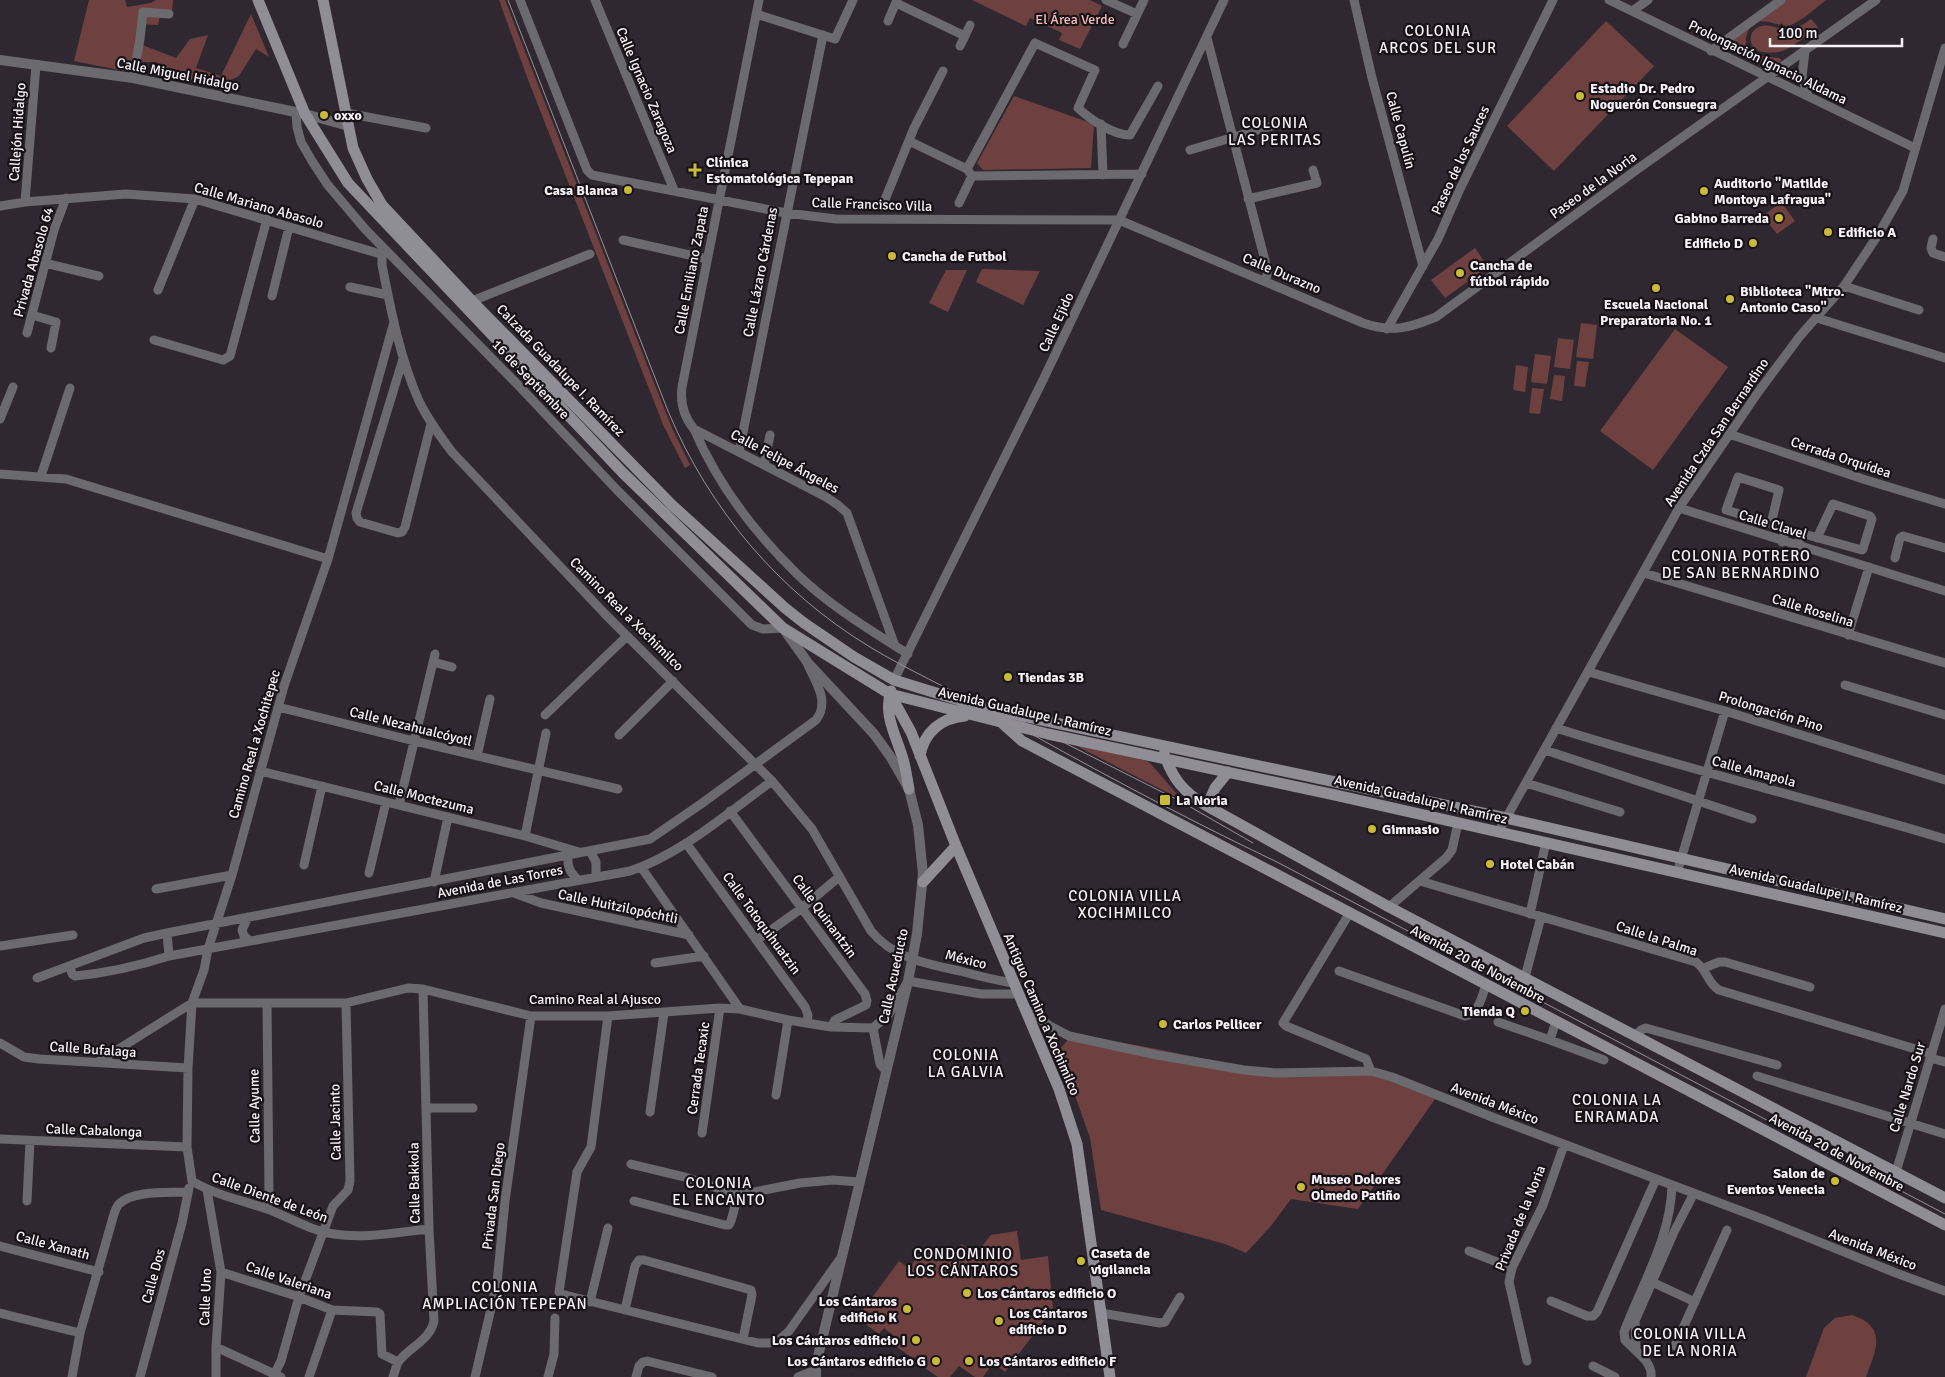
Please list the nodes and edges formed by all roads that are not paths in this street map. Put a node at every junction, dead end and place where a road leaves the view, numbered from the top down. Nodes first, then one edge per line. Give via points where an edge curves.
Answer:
1 (258, 0) edge
2 (323, 0) edge
3 (520, 0) edge
4 (595, 0) edge
5 (759, 0) edge
6 (853, 0) edge
7 (1106, 0) edge
8 (1144, 0) edge
9 (1224, 0) edge
10 (1354, 0) edge
11 (1553, 0) edge
12 (1609, 0) edge
13 (1648, 0) edge
14 (1780, 0) edge
15 (1876, 0) edge
16 (897, 2) edge
17 (1632, 12) junction
18 (169, 14) dead end
19 (756, 14) junction
20 (1137, 14) junction
21 (888, 21) dead end
22 (970, 24) dead end
23 (823, 36) junction
24 (965, 36) junction
25 (1207, 38) junction
26 (1123, 44) dead end
27 (960, 46) dead end
28 (1945, 48) edge
29 (1711, 50) junction
30 (1805, 51) junction
31 (0, 60) edge
32 (36, 65) junction
33 (943, 71) dead end
34 (133, 78) junction
35 (1768, 78) junction
36 (1158, 86) dead end
37 (1808, 96) junction
38 (346, 112) junction
39 (300, 113) junction
40 (1292, 120) dead end
41 (1101, 124) junction
42 (349, 126) junction
43 (426, 128) dead end
44 (1233, 138) junction
45 (909, 141) junction
46 (1915, 148) junction
47 (1190, 150) dead end
48 (1314, 170) dead end
49 (969, 172) junction
50 (1142, 174) junction
51 (1103, 175) junction
52 (674, 190) junction
53 (66, 198) junction
54 (195, 199) junction
55 (1248, 199) junction
56 (719, 200) junction
57 (25, 202) junction
58 (959, 203) dead end
59 (0, 206) edge
60 (882, 207) dead end
61 (786, 213) junction
62 (267, 219) junction
63 (1119, 220) junction
64 (289, 227) junction
65 (1933, 239) dead end
66 (623, 240) dead end
67 (384, 252) junction
68 (590, 254) dead end
69 (1945, 257) edge
70 (707, 259) junction
71 (45, 263) junction
72 (1423, 266) junction
73 (98, 276) dead end
74 (1265, 281) junction
75 (1844, 286) junction
76 (350, 287) dead end
77 (158, 290) dead end
78 (388, 295) junction
79 (272, 296) dead end
80 (472, 301) junction
81 (1920, 310) dead end
82 (32, 315) junction
83 (1436, 317) joint
84 (1817, 318) junction
85 (394, 320) junction
86 (1387, 328) junction
87 (27, 333) dead end
88 (154, 340) dead end
89 (52, 348) dead end
90 (1945, 358) edge
91 (403, 359) junction
92 (13, 386) dead end
93 (70, 388) dead end
94 (0, 419) edge
95 (431, 424) junction
96 (694, 429) junction
97 (1729, 434) junction
98 (770, 435) dead end
99 (739, 452) junction
100 (764, 465) junction
101 (0, 474) edge
102 (41, 476) junction
103 (1945, 504) edge
104 (1680, 508) junction
105 (1771, 524) junction
106 (1817, 538) junction
107 (1782, 542) junction
108 (1797, 546) junction
109 (1945, 548) edge
110 (1895, 558) dead end
111 (328, 559) junction
112 (1869, 567) junction
113 (1644, 573) junction
114 (1945, 591) edge
115 (782, 628) junction
116 (1848, 635) junction
117 (627, 636) junction
118 (895, 646) junction
119 (908, 654) junction
120 (808, 663) junction
121 (1945, 664) edge
122 (452, 667) dead end
123 (1589, 672) junction
124 (894, 680) junction
125 (673, 681) junction
126 (1845, 686) dead end
127 (890, 694) junction
128 (490, 699) dead end
129 (278, 706) junction
130 (1725, 711) junction
131 (545, 715) dead end
132 (1945, 715) edge
133 (972, 716) junction
134 (1002, 722) junction
135 (1556, 728) junction
136 (546, 733) dead end
137 (619, 735) dead end
138 (414, 742) junction
139 (1161, 746) junction
140 (1545, 750) junction
141 (477, 756) junction
142 (920, 756) junction
143 (1166, 759) junction
144 (756, 764) junction
145 (538, 770) junction
146 (260, 771) junction
147 (1228, 772) junction
148 (1706, 772) junction
149 (1945, 780) edge
150 (772, 781) junction
151 (1526, 783) junction
152 (322, 786) junction
153 (618, 789) dead end
154 (909, 789) junction
155 (1699, 801) junction
156 (386, 802) junction
157 (399, 806) junction
158 (1206, 806) junction
159 (730, 811) junction
160 (1620, 812) dead end
161 (448, 817) junction
162 (1506, 818) junction
163 (1752, 819) dead end
164 (1458, 823) junction
165 (1499, 831) junction
166 (525, 836) junction
167 (1945, 839) edge
168 (1546, 842) junction
169 (686, 843) junction
170 (956, 846) junction
171 (586, 852) junction
172 (568, 856) junction
173 (1681, 858) junction
174 (304, 866) dead end
175 (641, 868) junction
176 (369, 873) dead end
177 (1677, 873) junction
178 (232, 874) junction
179 (596, 877) junction
180 (839, 878) junction
181 (578, 880) junction
182 (1420, 881) junction
183 (434, 882) junction
184 (922, 882) junction
185 (156, 889) dead end
186 (513, 893) junction
187 (1389, 907) junction
188 (802, 908) junction
189 (1349, 914) junction
190 (1530, 914) junction
191 (248, 917) junction
192 (1541, 917) junction
193 (1945, 918) edge
194 (217, 924) junction
195 (167, 933) junction
196 (1945, 933) edge
197 (73, 935) dead end
198 (689, 936) junction
199 (757, 940) junction
200 (250, 942) junction
201 (0, 946) edge
202 (208, 949) junction
203 (169, 956) junction
204 (704, 956) junction
205 (912, 960) junction
206 (655, 963) dead end
207 (70, 966) junction
208 (1704, 968) junction
209 (1339, 971) dead end
210 (1525, 977) junction
211 (37, 978) dead end
212 (908, 981) junction
213 (1013, 983) junction
214 (1486, 985) junction
215 (1810, 987) dead end
216 (424, 989) junction
217 (1018, 994) junction
218 (192, 1003) junction
219 (267, 1003) junction
220 (346, 1003) junction
221 (1023, 1006) junction
222 (720, 1008) junction
223 (740, 1009) junction
224 (1945, 1009) edge
225 (664, 1013) junction
226 (530, 1016) junction
227 (608, 1016) junction
228 (788, 1020) junction
229 (1498, 1022) dead end
230 (1556, 1022) junction
231 (807, 1023) junction
232 (831, 1027) junction
233 (872, 1028) junction
234 (1636, 1035) junction
235 (1550, 1040) junction
236 (0, 1043) edge
237 (1931, 1056) junction
238 (1604, 1060) dead end
239 (98, 1062) junction
240 (1945, 1062) edge
241 (1776, 1065) dead end
242 (188, 1068) junction
243 (886, 1071) junction
244 (1371, 1071) junction
245 (1757, 1076) dead end
246 (776, 1096) dead end
247 (427, 1108) junction
248 (473, 1108) dead end
249 (650, 1112) dead end
250 (1911, 1124) junction
251 (702, 1133) dead end
252 (1945, 1134) edge
253 (0, 1139) edge
254 (30, 1141) junction
255 (1564, 1145) junction
256 (187, 1147) junction
257 (631, 1164) dead end
258 (1896, 1172) junction
259 (1656, 1178) junction
260 (192, 1181) junction
261 (859, 1182) junction
262 (1672, 1185) junction
263 (207, 1190) junction
264 (187, 1192) junction
265 (1694, 1193) junction
266 (738, 1195) junction
267 (1945, 1198) edge
268 (27, 1201) dead end
269 (634, 1201) dead end
270 (266, 1209) junction
271 (1945, 1225) edge
272 (608, 1228) dead end
273 (429, 1229) junction
274 (1670, 1230) junction
275 (1727, 1230) dead end
276 (323, 1232) junction
277 (0, 1246) edge
278 (1469, 1251) dead end
279 (842, 1255) junction
280 (1658, 1260) junction
281 (1512, 1268) junction
282 (99, 1272) junction
283 (221, 1272) junction
284 (1652, 1282) junction
285 (1945, 1291) edge
286 (1180, 1296) dead end
287 (299, 1297) junction
288 (1641, 1299) junction
289 (590, 1302) junction
290 (1551, 1302) dead end
291 (1695, 1302) junction
292 (332, 1310) junction
293 (625, 1310) junction
294 (0, 1313) edge
295 (1100, 1313) junction
296 (555, 1318) dead end
297 (80, 1333) junction
298 (743, 1339) junction
299 (1675, 1346) dead end
300 (216, 1347) junction
301 (1527, 1361) dead end
302 (398, 1362) junction
303 (1593, 1366) dead end
304 (813, 1373) edge
305 (276, 1376) edge
306 (72, 1377) edge
307 (140, 1377) edge
308 (216, 1377) edge
309 (309, 1377) edge
310 (393, 1377) edge
311 (475, 1377) edge
312 (548, 1377) edge
313 (636, 1377) edge
314 (712, 1377) edge
315 (798, 1377) edge
316 (1110, 1377) edge
317 (1615, 1377) edge
318 (1650, 1377) edge

1 - 39 main road, Calzada Guadalupe I. Ramírez
2 - 38 main road, Calzada Guadalupe I. Ramírez
3 - 52 street, Calle Francisco Villa via 587,170 598,177
4 - 52 street, Calle Ignacio Zaragoza
5 - 19 street, Calle Emiliano Zapata
6 - 23 street via 835,39
7 - 20 street
8 - 20 street
9 - 25 street, Calle Ejido
10 - 72 street, Calle Capulín
11 - 72 street, Paseo de los Sauces
12 - 17 street, Prolongación Ignacio Aldama
13 - 17 street
14 - 29 street
15 - 30 street, Paseo de la Noria
16 - 21 street
16 - 24 street
17 - 29 street, Prolongación Ignacio Aldama
18 - 34 street via 143,12
19 - 23 street
19 - 56 street, Calle Emiliano Zapata
20 - 26 street
22 - 24 street
23 - 61 street, Calle Lázaro Cárdenas
24 - 27 street
25 - 44 street
25 - 50 street, Calle Ejido
28 - 46 street, Avenida Czda San Bernardino
29 - 35 street, Prolongación Ignacio Aldama
30 - 35 street, Paseo de la Noria
30 - 37 street via 1802,77
31 - 32 street, Calle Miguel Hidalgo
32 - 34 street, Calle Miguel Hidalgo
32 - 57 street, Callejón Hidalgo
33 - 45 street
34 - 39 street, Calle Miguel Hidalgo
35 - 37 street, Prolongación Ignacio Aldama
35 - 83 street, Paseo de la Noria
36 - 41 street via 1130,135
37 - 46 street, Prolongación Ignacio Aldama
38 - 42 main road, Calzada Guadalupe I. Ramírez
38 - 43 street
39 - 42 street, Calle Miguel Hidalgo
39 - 67 street, 16 de Septiembre via 297,127 301,142 327,184
39 - 115 main road, Calzada Guadalupe I. Ramírez via 348,183 623,472
40 - 44 street
41 - 49 street via 1078,108 1095,70 1035,43
41 - 51 street
42 - 80 main road, Calzada Guadalupe I. Ramírez via 357,156 382,204
44 - 47 street
44 - 55 street
45 - 49 street
45 - 60 street
46 - 75 street, Avenida Czda San Bernardino via 1902,191
48 - 55 street via 1317,183
49 - 51 street
49 - 58 street
50 - 51 street
50 - 63 street, Calle Ejido
52 - 56 street, Calle Francisco Villa
53 - 54 street, Calle Mariano Abasolo via 126,194
53 - 57 street, Calle Mariano Abasolo
53 - 71 street, Privada Abasolo 64
54 - 62 street, Calle Mariano Abasolo
54 - 77 street
55 - 74 street via 1268,272
56 - 61 street, Calle Francisco Villa
56 - 70 street, Calle Emiliano Zapata
57 - 59 street, Calle Mariano Abasolo
61 - 63 street, Calle Francisco Villa via 845,220
61 - 99 street, Calle Lázaro Cárdenas
62 - 64 street, Calle Mariano Abasolo
62 - 88 street via 230,356 224,360
63 - 74 street, Calle Durazno
63 - 119 street, Calle Ejido
64 - 67 street, Calle Mariano Abasolo
64 - 79 street
65 - 69 street via 1933,254
66 - 70 street
67 - 78 street, Camino Real a Xochimilco
67 - 115 street, 16 de Septiembre via 752,625 763,629
68 - 80 street
70 - 96 street, Calle Emiliano Zapata via 680,398
71 - 73 street
71 - 82 street, Privada Abasolo 64
72 - 86 street, Paseo de los Sauces
74 - 86 street, Calle Durazno via 1363,323
75 - 81 street
75 - 84 street, Avenida Czda San Bernardino
76 - 78 street
78 - 85 street, Camino Real a Xochimilco
80 - 124 main road, Calzada Guadalupe I. Ramírez via 672,505 786,608 847,653
82 - 87 street, Privada Abasolo 64
82 - 89 street via 56,322
83 - 86 street, Calle Durazno via 1400,329
84 - 90 street
84 - 97 street, Avenida Czda San Bernardino via 1800,336
85 - 91 street, Camino Real a Xochimilco
85 - 111 street, Camino Real a Xochitepec
91 - 95 street, Camino Real a Xochimilco
91 - 95 street via 356,513 360,522 402,532
92 - 94 street
93 - 102 street
95 - 117 street, Camino Real a Xochimilco via 452,452
96 - 99 street, Calle Felipe Ángeles
96 - 118 street via 700,444 754,528 797,574
97 - 103 street, Cerrada Orquídea
97 - 104 street, Avenida Czda San Bernardino
98 - 100 street
99 - 100 street, Calle Felipe Ángeles
100 - 118 street, Calle Felipe Ángeles via 826,497 847,513
101 - 102 street
102 - 111 street via 66,479
104 - 107 street, Calle Clavel
104 - 113 street, Avenida Czda San Bernardino
105 - 105 street via 1726,510 1738,477 1779,490
105 - 107 street via 1784,529
106 - 106 street via 1864,550 1872,520 1870,516 1832,504
106 - 108 street via 1802,534
107 - 108 street, Calle Clavel
108 - 112 street, Calle Clavel
109 - 110 street via 1902,536
111 - 129 street, Camino Real a Xochitepec
112 - 114 street, Calle Clavel
112 - 116 street
113 - 116 street, Calle Roselina
113 - 123 street, Avenida Czda San Bernardino
115 - 120 street, Calle Acueducto
115 - 127 main road, Calzada Guadalupe I. Ramírez
116 - 121 street, Calle Roselina
117 - 125 street, Camino Real a Xochimilco
117 - 131 street
118 - 119 street
119 - 124 street, Calle Ejido
120 - 144 street, Avenida de Las Torres via 823,701 822,713
120 - 154 street, Calle Acueducto via 874,734
122 - 138 street via 434,658
123 - 130 street, Prolongación Pino
123 - 135 street, Avenida Czda San Bernardino
124 - 127 main road
124 - 139 main road, Avenida Guadalupe I. Ramírez via 985,708
125 - 137 street
125 - 144 street, Camino Real a Xochimilco
126 - 132 street
127 - 133 main road, Avenida Guadalupe I. Ramírez
127 - 142 main road, Antiguo Camino a Xochimilco
127 - 154 main road via 889,718
128 - 141 street
129 - 138 street, Calle Nezahualcóyotl
129 - 146 street, Camino Real a Xochitepec
130 - 148 street
130 - 149 street, Prolongación Pino
133 - 134 main road, Avenida Guadalupe I. Ramírez
133 - 142 main road via 943,721 922,744
134 - 143 main road, Avenida Guadalupe I. Ramírez
134 - 189 main road, Avenida 20 de Noviembre via 1022,741
135 - 140 street, Avenida Czda San Bernardino
135 - 148 street, Calle Amapola
136 - 145 street
138 - 141 street, Calle Nezahualcóyotl
138 - 157 street
139 - 143 main road, Avenida 20 de Noviembre
139 - 162 main road, Avenida Guadalupe I. Ramírez
140 - 151 street, Avenida Czda San Bernardino
140 - 155 street
141 - 145 street, Calle Nezahualcóyotl
142 - 170 main road, Antiguo Camino a Xochimilco
143 - 147 main road, Avenida Guadalupe I. Ramírez
143 - 158 main road, Avenida 20 de Noviembre via 1179,785
144 - 150 street, Camino Real a Xochimilco
144 - 171 street, Avenida de Las Torres via 650,839
145 - 153 street, Calle Nezahualcóyotl
145 - 166 street
146 - 152 street, Calle Moctezuma
146 - 178 street, Camino Real a Xochitepec
147 - 158 main road
147 - 164 main road, Avenida Guadalupe I. Ramírez
148 - 155 street
148 - 167 street, Calle Amapola
150 - 159 street, Avenida de Las Torres
150 - 180 street, Camino Real a Xochimilco via 812,830
151 - 160 street
151 - 162 street, Avenida Czda San Bernardino
152 - 156 street, Calle Moctezuma
152 - 174 street
154 - 184 street, Calle Acueducto via 920,841
155 - 163 street
155 - 173 street
156 - 157 street, Calle Moctezuma
156 - 176 street
157 - 161 street, Calle Moctezuma
158 - 187 main road, Avenida 20 de Noviembre
159 - 169 street, Avenida de Las Torres
159 - 188 street, Calle Quinantzin
161 - 166 street, Calle Moctezuma
161 - 183 street
162 - 165 street, Avenida Czda San Bernardino
162 - 173 main road, Avenida Guadalupe I. Ramírez
164 - 165 main road, Avenida Guadalupe I. Ramírez
164 - 182 street via 1452,850
165 - 168 main road, Avenida Guadalupe I. Ramírez
166 - 171 street, Calle Moctezuma
168 - 177 main road, Avenida Guadalupe I. Ramírez
168 - 190 street
169 - 175 street, Avenida de Las Torres
169 - 199 street, Calle Totoquihuatzin
170 - 184 main road
170 - 213 main road, Antiguo Camino a Xochimilco
171 - 172 street, Avenida de Las Torres
171 - 179 street via 596,862
172 - 181 street via 567,865
172 - 183 street, Avenida de Las Torres
173 - 177 street
173 - 193 main road, Avenida Guadalupe I. Ramírez
175 - 179 street, Avenida de Las Torres
175 - 198 street
177 - 196 main road, Avenida Guadalupe I. Ramírez
178 - 185 street
178 - 194 street, Camino Real a Xochitepec
179 - 181 street, Avenida de Las Torres
180 - 188 street
180 - 205 street, Camino Real a Xochimilco via 878,939
181 - 186 street, Avenida de Las Torres
182 - 187 street
182 - 190 street, Calle la Palma
183 - 191 street, Avenida de Las Torres
184 - 205 street, Calle Acueducto
186 - 198 street, Calle Huitzilopóchtli via 540,903
186 - 200 street, Avenida de Las Torres
187 - 210 main road, Avenida 20 de Noviembre
188 - 199 street
188 - 232 street, Calle Quinantzin via 867,1001 866,1005 835,1020
189 - 214 main road, Avenida 20 de Noviembre
189 - 244 street via 1284,1023 1366,1059
190 - 192 street, Calle la Palma
191 - 194 street, Avenida de Las Torres
191 - 200 street via 242,930
192 - 208 street, Calle la Palma via 1696,962
192 - 210 street
194 - 195 street, Avenida de Las Torres
194 - 202 street, Camino Real a Xochitepec
195 - 203 street
195 - 207 street, Avenida de Las Torres via 144,938
197 - 201 street
198 - 204 street
199 - 231 street, Calle Totoquihuatzin via 805,1007
200 - 202 street, Avenida de Las Torres
202 - 203 street, Avenida de Las Torres
202 - 218 street, Camino Real a Xochitepec
203 - 207 street, Avenida de Las Torres via 96,974 75,976
204 - 206 street
204 - 223 street
205 - 212 street, Calle Acueducto
205 - 213 street, México
207 - 211 street, Avenida de Las Torres
208 - 215 street via 1725,962
208 - 237 street, Calle la Palma via 1712,986 1719,990
209 - 214 street via 1465,1016 1476,1010
210 - 234 main road, Avenida 20 de Noviembre
212 - 217 street via 981,994
212 - 233 street via 888,1014
212 - 243 street, Calle Acueducto
213 - 217 main road, Antiguo Camino a Xochimilco
214 - 230 main road, Avenida 20 de Noviembre
216 - 220 street, Camino Real al Ajusco via 408,988
216 - 226 street, Camino Real al Ajusco
216 - 247 street, Calle Bakkola
217 - 221 main road, Antiguo Camino a Xochimilco
218 - 219 street, Camino Real al Ajusco
218 - 239 street
218 - 242 street, Camino Real a Xochitepec
219 - 220 street, Camino Real al Ajusco
219 - 270 street, Calle Ayume via 269,1192
220 - 276 street, Calle Jacinto via 350,1181 348,1190 333,1206
221 - 244 street, Avenida México via 1069,1036 1157,1054 1276,1073
221 - 295 main road, Antiguo Camino a Xochimilco via 1059,1089 1077,1144
222 - 223 street, Camino Real al Ajusco
222 - 225 street, Camino Real al Ajusco
222 - 251 street, Cerrada Tecaxic
223 - 228 street, Camino Real al Ajusco
224 - 237 street, Calle Nardo Sur
225 - 227 street, Camino Real al Ajusco
225 - 249 street
226 - 227 street, Camino Real al Ajusco
226 - 311 street, Privada San Diego via 497,1283
227 - 289 street via 592,1147 578,1172 559,1288 562,1294
228 - 231 street, Camino Real al Ajusco
228 - 246 street
229 - 235 street
230 - 235 street
230 - 271 main road, Avenida 20 de Noviembre
231 - 232 street, Camino Real al Ajusco
232 - 233 street, Camino Real al Ajusco
233 - 243 street via 880,1064
234 - 241 street via 1646,1028
234 - 258 main road, Avenida 20 de Noviembre
235 - 238 street
236 - 239 street, Calle Bufalaga via 24,1057
237 - 240 street, Calle la Palma
237 - 250 street, Calle Nardo Sur
239 - 242 street, Calle Bufalaga
242 - 256 street, Camino Real a Xochitepec
243 - 261 street, Calle Acueducto
244 - 255 street, Avenida México
245 - 250 street
247 - 248 street
247 - 273 street, Calle Bakkola
250 - 252 street
250 - 258 street, Calle Nardo Sur
253 - 254 street, Calle Cabalonga
254 - 256 street, Calle Cabalonga
254 - 268 street
255 - 259 street, Avenida México
255 - 281 street, Privada de la Noria via 1543,1205
256 - 260 street, Camino Real a Xochitepec
257 - 266 street via 685,1177
258 - 267 main road, Avenida 20 de Noviembre
259 - 262 street, Avenida México
259 - 290 street via 1597,1312 1587,1316
260 - 263 street, Calle Diente de León
260 - 264 street, Calle Dos
261 - 266 street via 800,1183
261 - 279 street, Calle Acueducto
262 - 265 street, Avenida México
262 - 274 street
263 - 270 street, Calle Diente de León
263 - 283 street, Calle Uno
264 - 282 street via 137,1195 118,1204
264 - 307 street, Calle Dos via 182,1222
265 - 274 street
265 - 285 street, Avenida México
266 - 269 street via 728,1225
270 - 276 street, Calle Diente de León
272 - 289 street
273 - 276 street, Calle Diente de León via 355,1236
273 - 302 street, Calle Bakkola via 434,1321 432,1329
274 - 280 street
275 - 291 street
276 - 287 street, Calle Jacinto
277 - 282 street, Calle Xanath
278 - 281 street
279 - 298 street via 800,1317 779,1340 764,1343
279 - 304 street, Calle Acueducto
280 - 284 street
280 - 288 street
281 - 301 street, Privada de la Noria via 1509,1282
282 - 297 street
283 - 287 street, Calle Valeriana
283 - 300 street, Calle Uno
284 - 288 street
284 - 291 street
286 - 295 street via 1165,1322
287 - 292 street, Calle Valeriana
287 - 305 street, Calle Jacinto
288 - 318 street via 1624,1332 1626,1340 1648,1364
289 - 293 street
291 - 299 street
292 - 302 street, Calle Valeriana via 380,1314 382,1354
292 - 309 street
293 - 298 street
293 - 298 street via 635,1266 639,1260 644,1260 751,1290
294 - 297 street
295 - 316 main road, Antiguo Camino a Xochimilco
296 - 312 street via 554,1354
297 - 306 street
300 - 305 street
300 - 308 street, Calle Uno
302 - 310 street
303 - 317 street
304 - 315 street
313 - 314 street via 639,1366 647,1361

